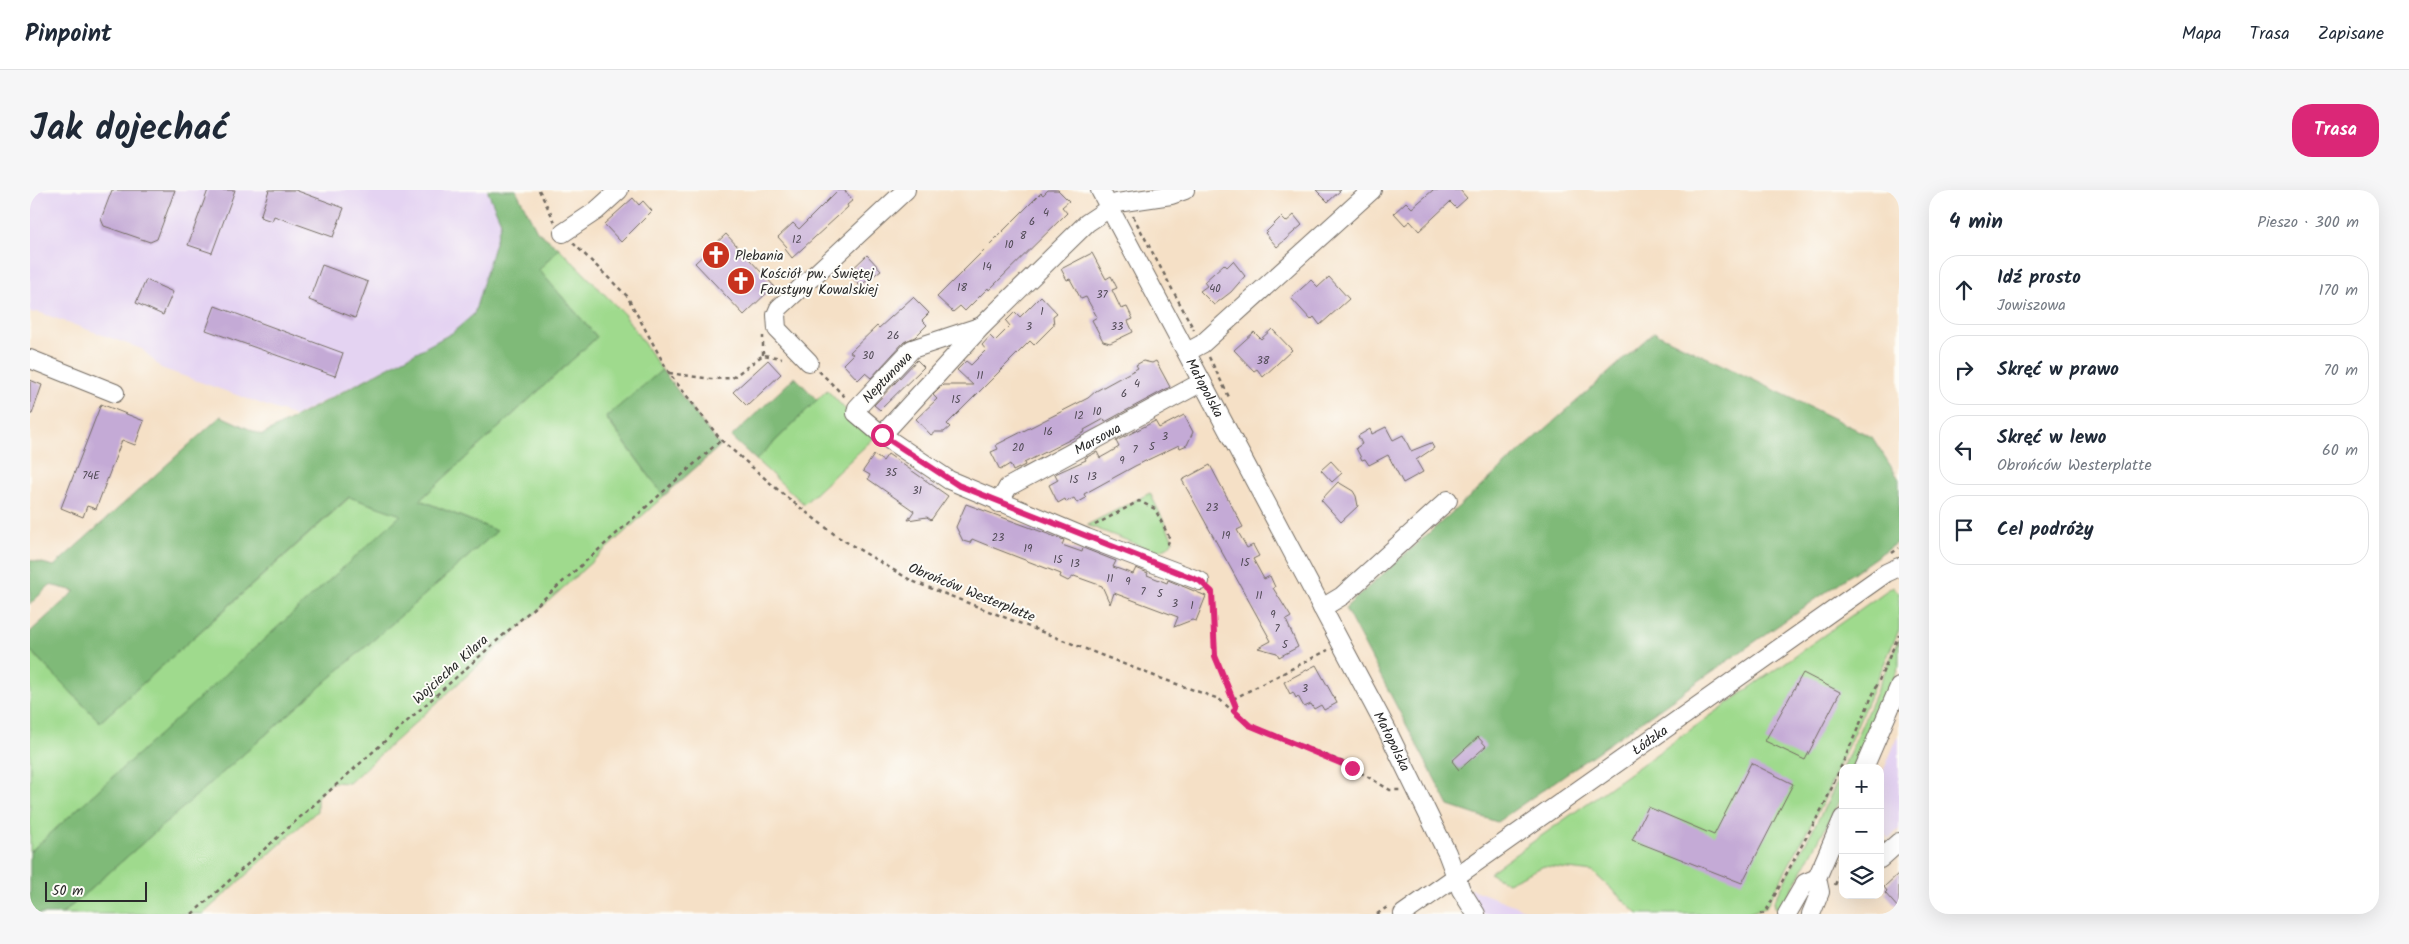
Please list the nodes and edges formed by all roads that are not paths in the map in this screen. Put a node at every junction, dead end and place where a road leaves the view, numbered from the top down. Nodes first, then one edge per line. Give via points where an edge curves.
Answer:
1 (619, 190) edge
2 (906, 190) edge
3 (1100, 190) edge
4 (1185, 190) edge
5 (1372, 190) edge
6 (1109, 207) junction
7 (563, 233) road end
8 (982, 326) junction
9 (1186, 352) junction
10 (30, 359) edge
11 (809, 362) road end
12 (1202, 382) junction
13 (115, 393) dead end
14 (882, 435) junction
15 (1448, 500) dead end
16 (999, 502) junction
17 (1899, 567) edge
18 (1200, 581) road end
19 (1322, 608) junction
20 (1899, 687) edge
21 (1866, 764) edge
22 (1839, 827) edge
23 (1899, 842) edge
24 (1884, 855) edge
25 (1456, 877) junction
26 (1817, 878) junction
27 (1403, 914) edge
28 (1476, 914) edge
29 (1787, 914) edge
30 (1811, 914) edge

1 - 7 street via 596,211
2 - 11 street via 779,308 777,329
3 - 6 street, Małopolska
4 - 6 street, Neptunowa
5 - 9 street, Małopolska via 1202,344
6 - 8 street, Neptunowa via 1087,223
6 - 9 street, Małopolska
8 - 14 street, Neptunowa
8 - 14 street, Neptunowa via 912,349 857,408 856,413 861,419
9 - 12 street, Małopolska
10 - 13 street
12 - 16 street, Marsowa via 1008,486
12 - 19 street, Małopolska
14 - 16 street via 949,480
15 - 19 street via 1342,596
16 - 18 street
17 - 25 street, Łódzka via 1886,573
19 - 25 street, Małopolska via 1415,786
20 - 21 street
22 - 26 street
23 - 24 street
25 - 27 street, Łódzka
25 - 28 street, Małopolska
26 - 29 street via 1805,883
26 - 30 street via 1820,892

